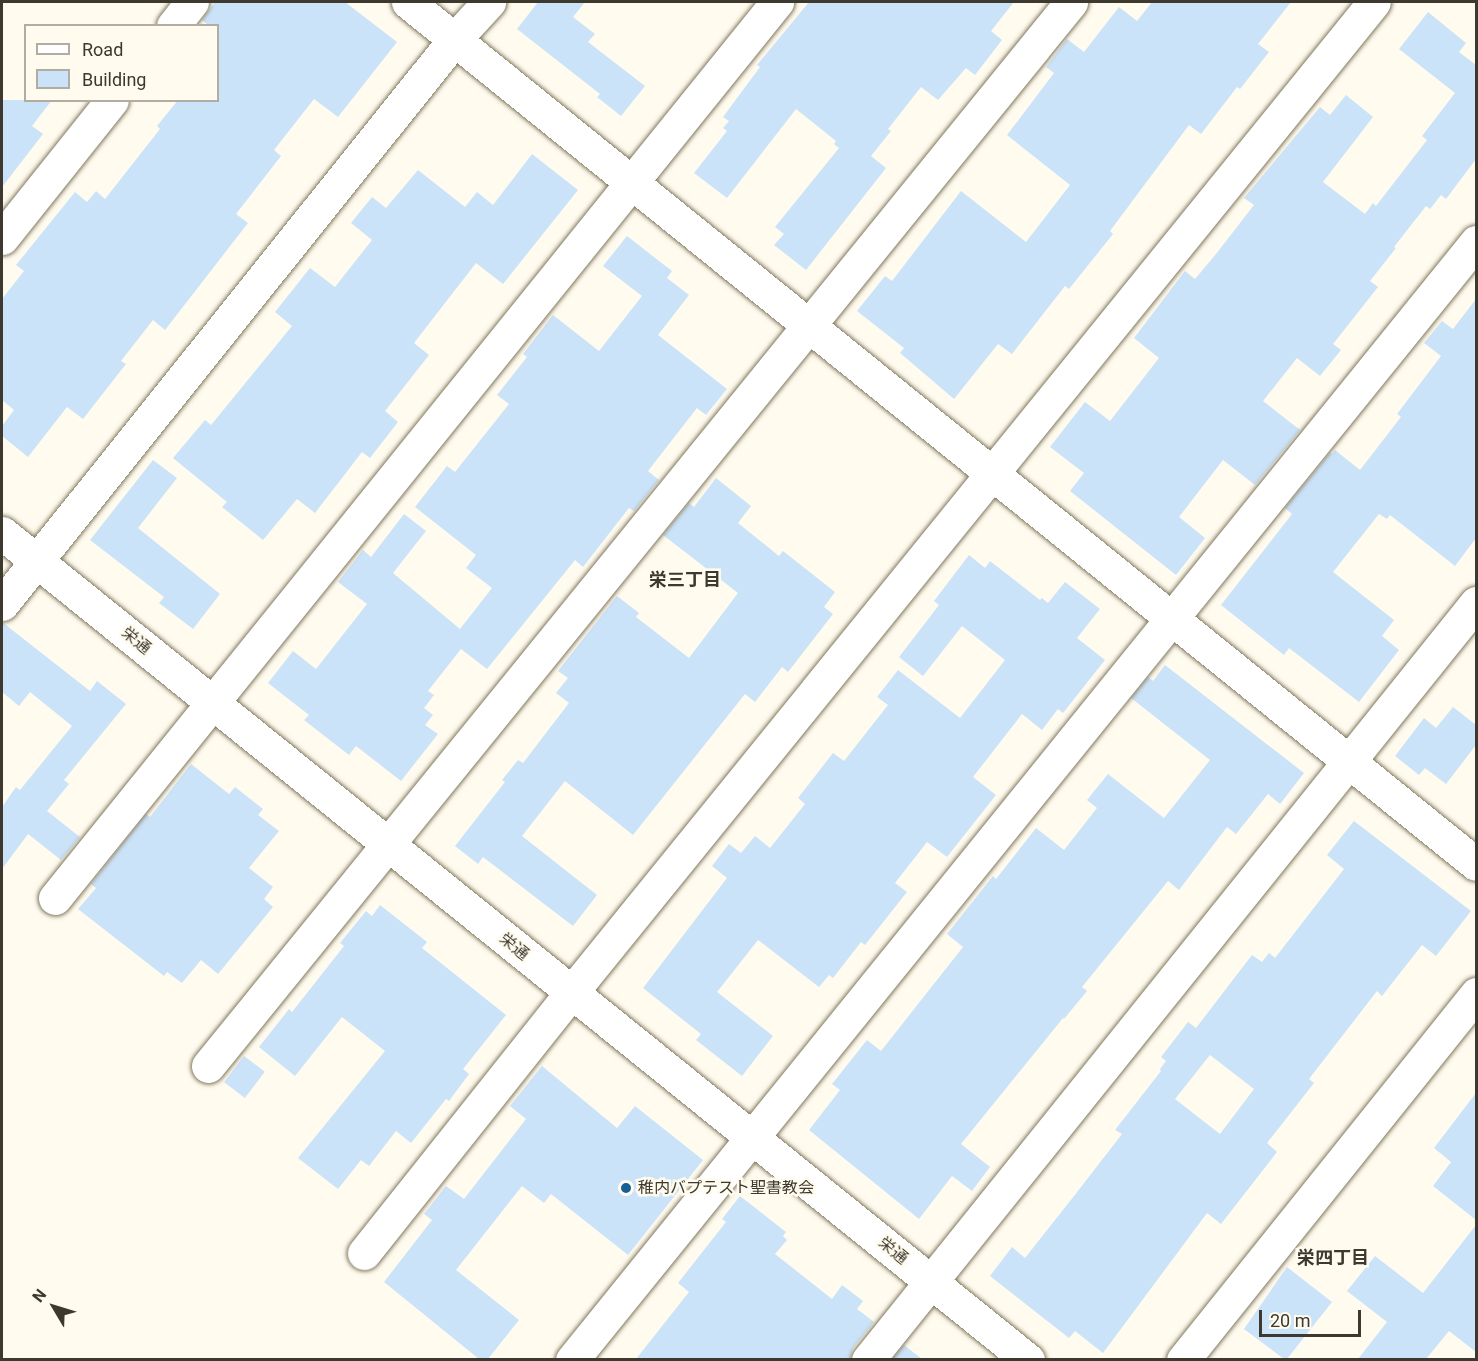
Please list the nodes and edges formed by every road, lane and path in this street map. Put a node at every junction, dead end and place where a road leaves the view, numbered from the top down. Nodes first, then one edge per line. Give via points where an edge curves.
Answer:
1 (192, 2) edge
2 (408, 2) edge
3 (489, 2) edge
4 (777, 2) edge
5 (1071, 2) edge
6 (1374, 2) edge
7 (175, 24) edge
8 (454, 40) junction
9 (110, 102) edge
10 (631, 181) junction
11 (2, 238) edge
12 (1476, 242) edge
13 (808, 326) junction
14 (993, 473) junction
15 (2, 533) edge
16 (36, 561) junction
17 (1476, 603) edge
18 (2, 604) edge
19 (1174, 619) junction
20 (211, 702) junction
21 (1349, 760) junction
22 (387, 843) junction
23 (1476, 864) edge
24 (55, 898) dead end
25 (571, 993) junction
26 (1476, 994) edge
27 (208, 1066) dead end
28 (752, 1139) junction
29 (364, 1253) dead end
30 (930, 1281) junction
31 (572, 1359) edge
32 (868, 1359) edge
33 (1028, 1359) edge
34 (1183, 1359) edge

1 - 7 street
2 - 8 street
3 - 8 street
4 - 10 street
5 - 13 street
6 - 14 street
8 - 10 street
8 - 16 street
9 - 11 street
10 - 13 street
10 - 20 street
12 - 19 street
13 - 14 street
13 - 22 street
14 - 19 street
14 - 25 street
15 - 16 street, 栄通
16 - 18 street
16 - 20 street, 栄通
17 - 21 street
19 - 21 street
19 - 28 street
20 - 22 street, 栄通
20 - 24 street
21 - 23 street
21 - 30 street
22 - 25 street, 栄通
22 - 27 street
25 - 28 street, 栄通
25 - 29 street
26 - 34 street
28 - 30 street, 栄通
28 - 31 street
30 - 32 street
30 - 33 street, 栄通

